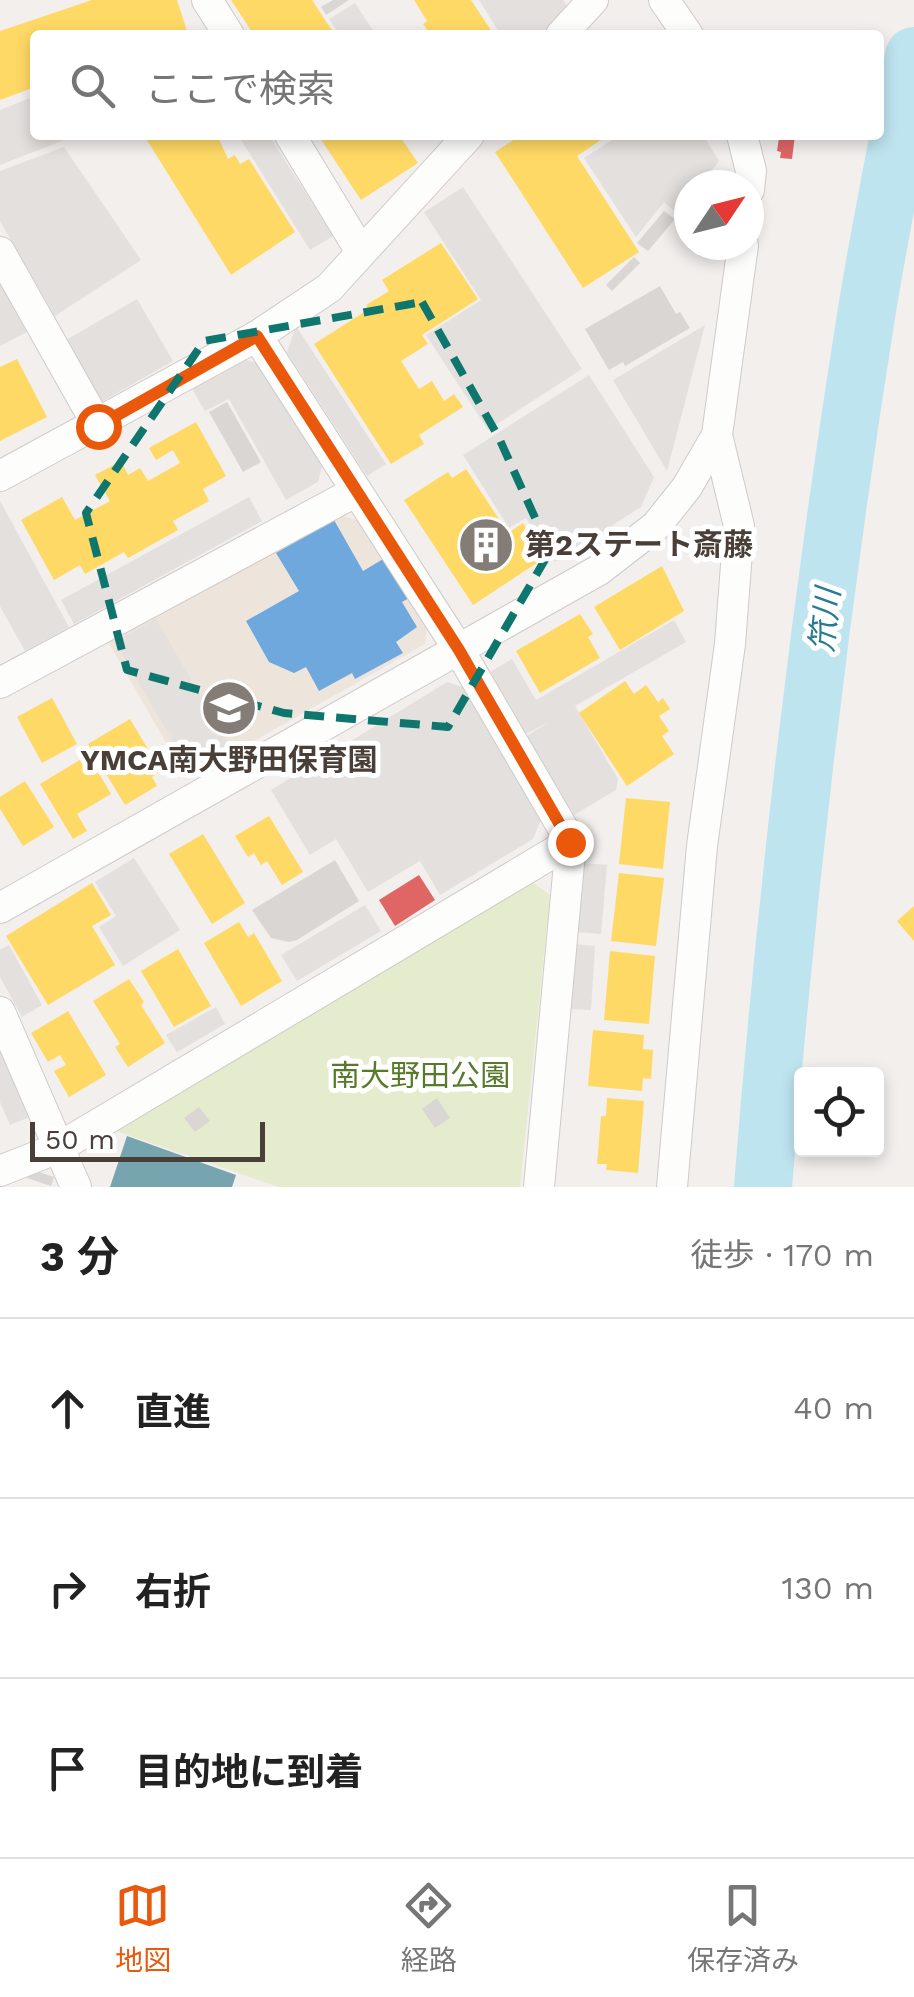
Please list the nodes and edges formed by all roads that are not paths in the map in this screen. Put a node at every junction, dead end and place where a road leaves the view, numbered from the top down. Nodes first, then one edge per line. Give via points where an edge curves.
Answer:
1 (208, 0) edge
2 (593, 0) edge
3 (664, 0) edge
4 (225, 30) edge
5 (566, 30) edge
6 (685, 30) edge
7 (293, 140) edge
8 (464, 140) edge
9 (743, 140) edge
10 (751, 170) edge
11 (0, 252) edge
12 (361, 252) junction
13 (741, 260) edge
14 (257, 336) junction
15 (98, 426) junction
16 (717, 435) junction
17 (0, 476) edge
18 (355, 492) junction
19 (459, 650) junction
20 (0, 683) edge
21 (570, 842) junction
22 (0, 908) edge
23 (0, 1012) edge
24 (58, 1148) junction
25 (0, 1171) edge
26 (76, 1187) edge
27 (539, 1187) edge
28 (672, 1187) edge

1 - 4 street
2 - 5 street
3 - 6 street
7 - 12 street
8 - 12 street
9 - 10 street
11 - 15 street
12 - 14 street via 329,288
13 - 16 street
14 - 15 street
14 - 18 street
15 - 17 street
16 - 19 street via 656,526 599,570
16 - 28 street via 738,526
18 - 19 street
18 - 20 street
19 - 21 street
19 - 22 street
21 - 24 street
21 - 27 street
23 - 24 street
24 - 25 street
24 - 26 street

